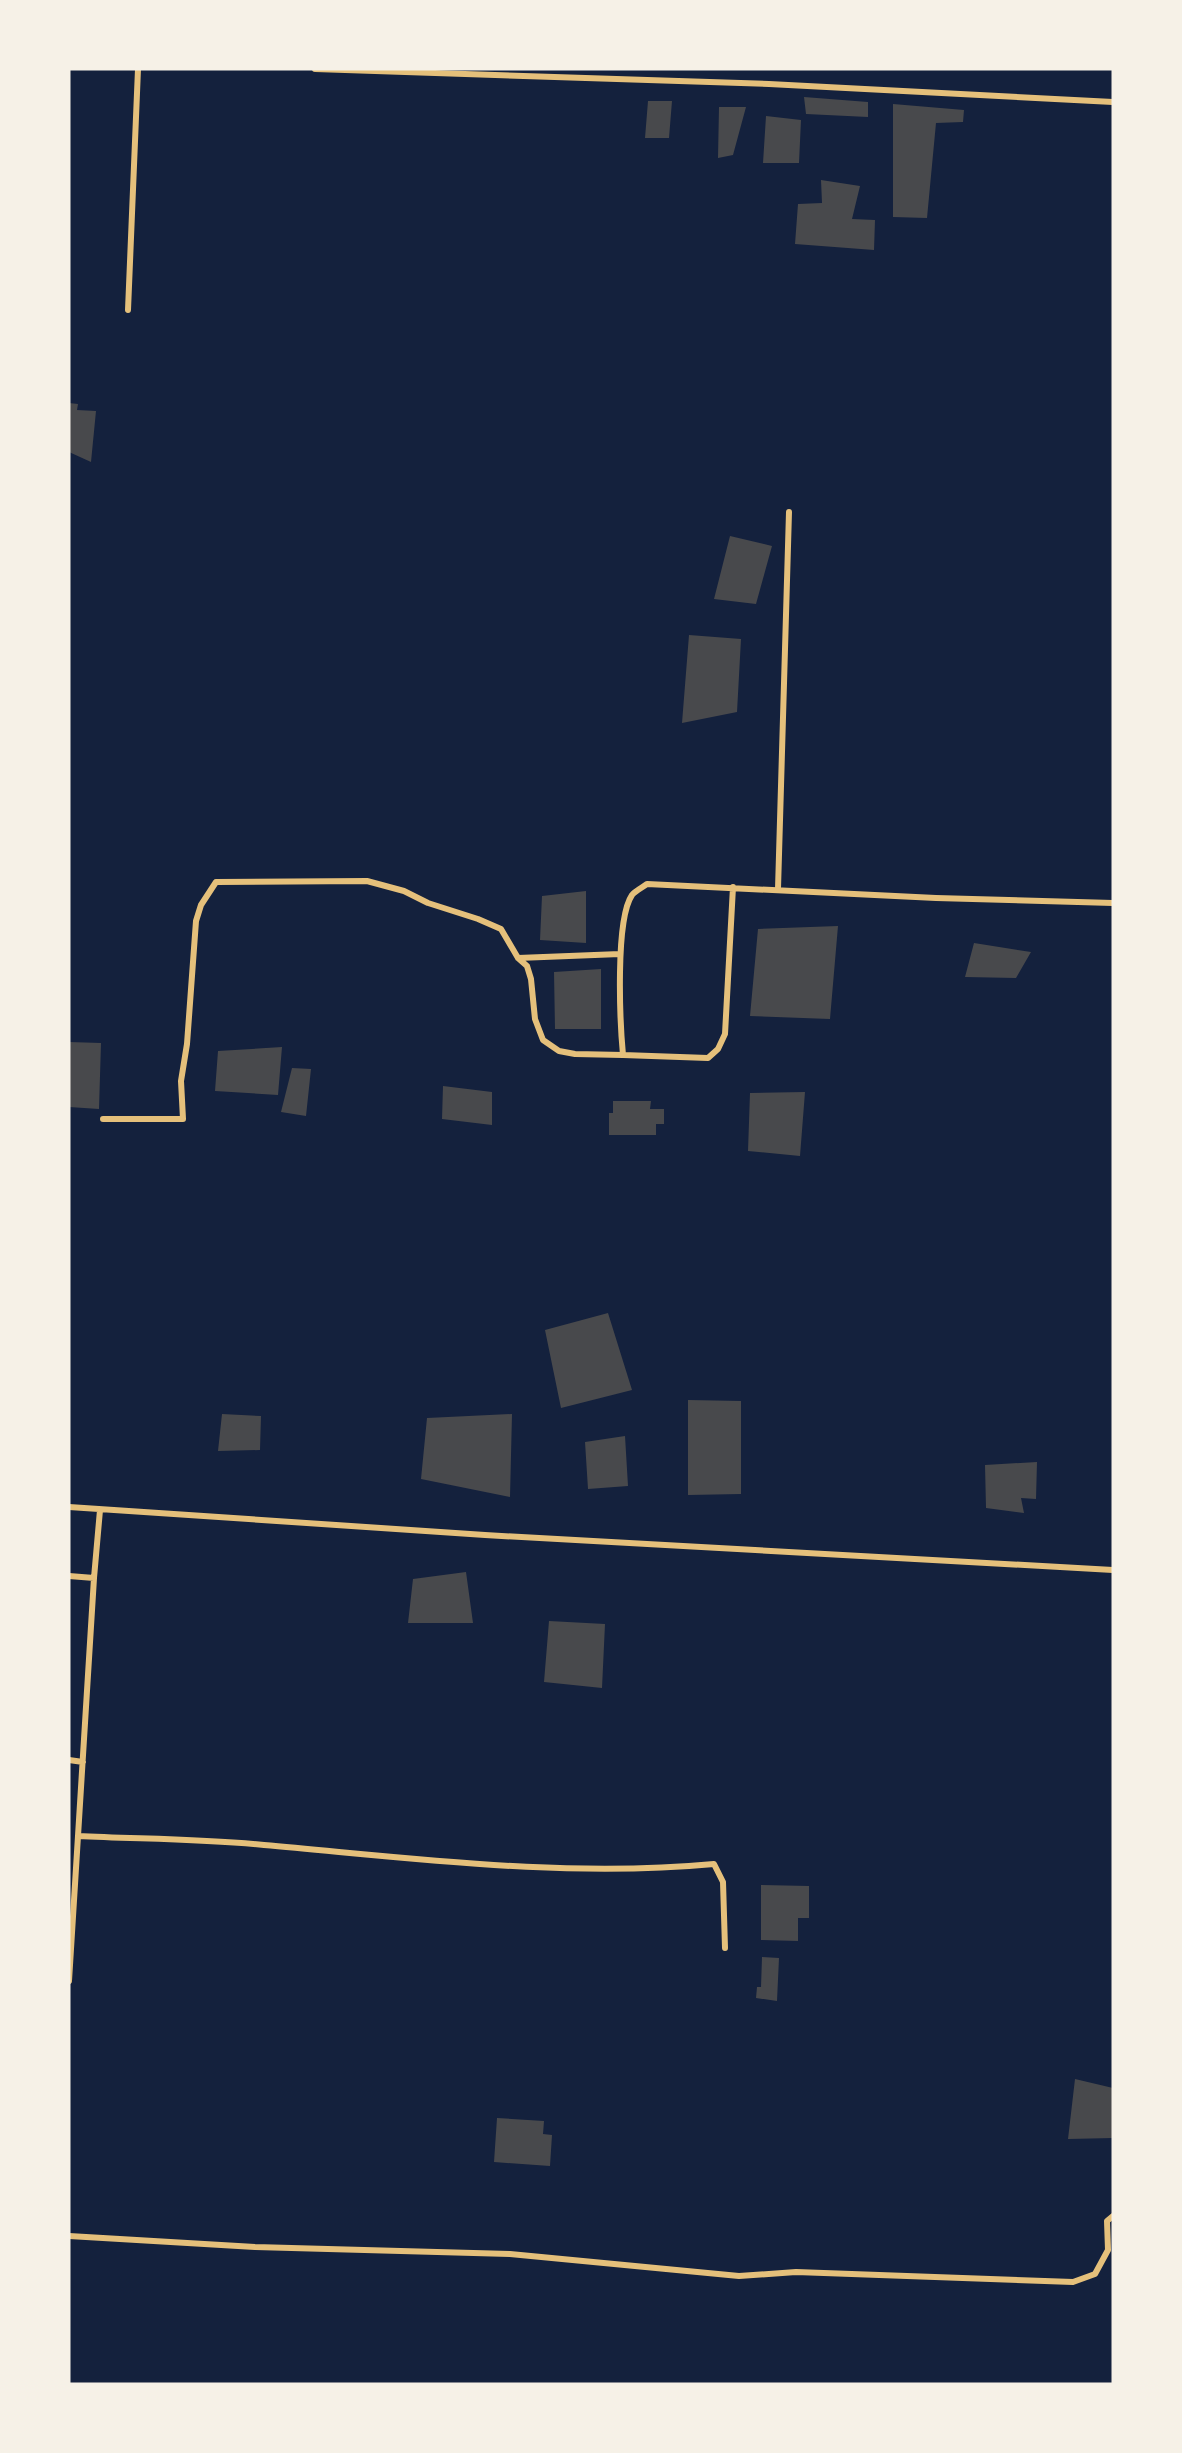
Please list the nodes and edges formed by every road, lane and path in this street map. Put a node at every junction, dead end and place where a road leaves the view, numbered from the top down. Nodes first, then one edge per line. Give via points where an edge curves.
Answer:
1 (138, 69) edge
2 (315, 69) edge
3 (453, 72) edge
4 (1113, 102) edge
5 (128, 310) dead end
6 (789, 512) dead end
7 (733, 887) junction
8 (778, 889) junction
9 (1113, 903) edge
10 (620, 954) junction
11 (518, 957) junction
12 (623, 1055) junction
13 (103, 1119) dead end
14 (69, 1507) edge
15 (100, 1510) junction
16 (1113, 1570) edge
17 (69, 1576) edge
18 (94, 1578) junction
19 (69, 1760) edge
20 (83, 1762) junction
21 (78, 1836) junction
22 (725, 1948) dead end
23 (69, 1981) edge
24 (1113, 2216) edge
25 (69, 2236) edge

1 - 5 street
2 - 3 street
3 - 4 street
6 - 8 street
7 - 8 street
7 - 10 street via 647,884 633,894
7 - 12 street via 725,1034 718,1049 708,1058
8 - 9 street
10 - 11 street
10 - 12 street
11 - 12 street via 527,966 531,979 543,1040 560,1051 575,1054
11 - 13 street via 501,929 404,891 367,881 216,882 196,921 181,1081 183,1119
14 - 15 street
15 - 16 street
15 - 18 street
17 - 18 street
18 - 20 street
19 - 20 street
20 - 21 street
21 - 22 street via 582,1869 714,1864 723,1881
21 - 23 street
24 - 25 street via 1107,2221 1108,2250 1095,2274 1073,2282 796,2272 739,2276 510,2254 255,2247

